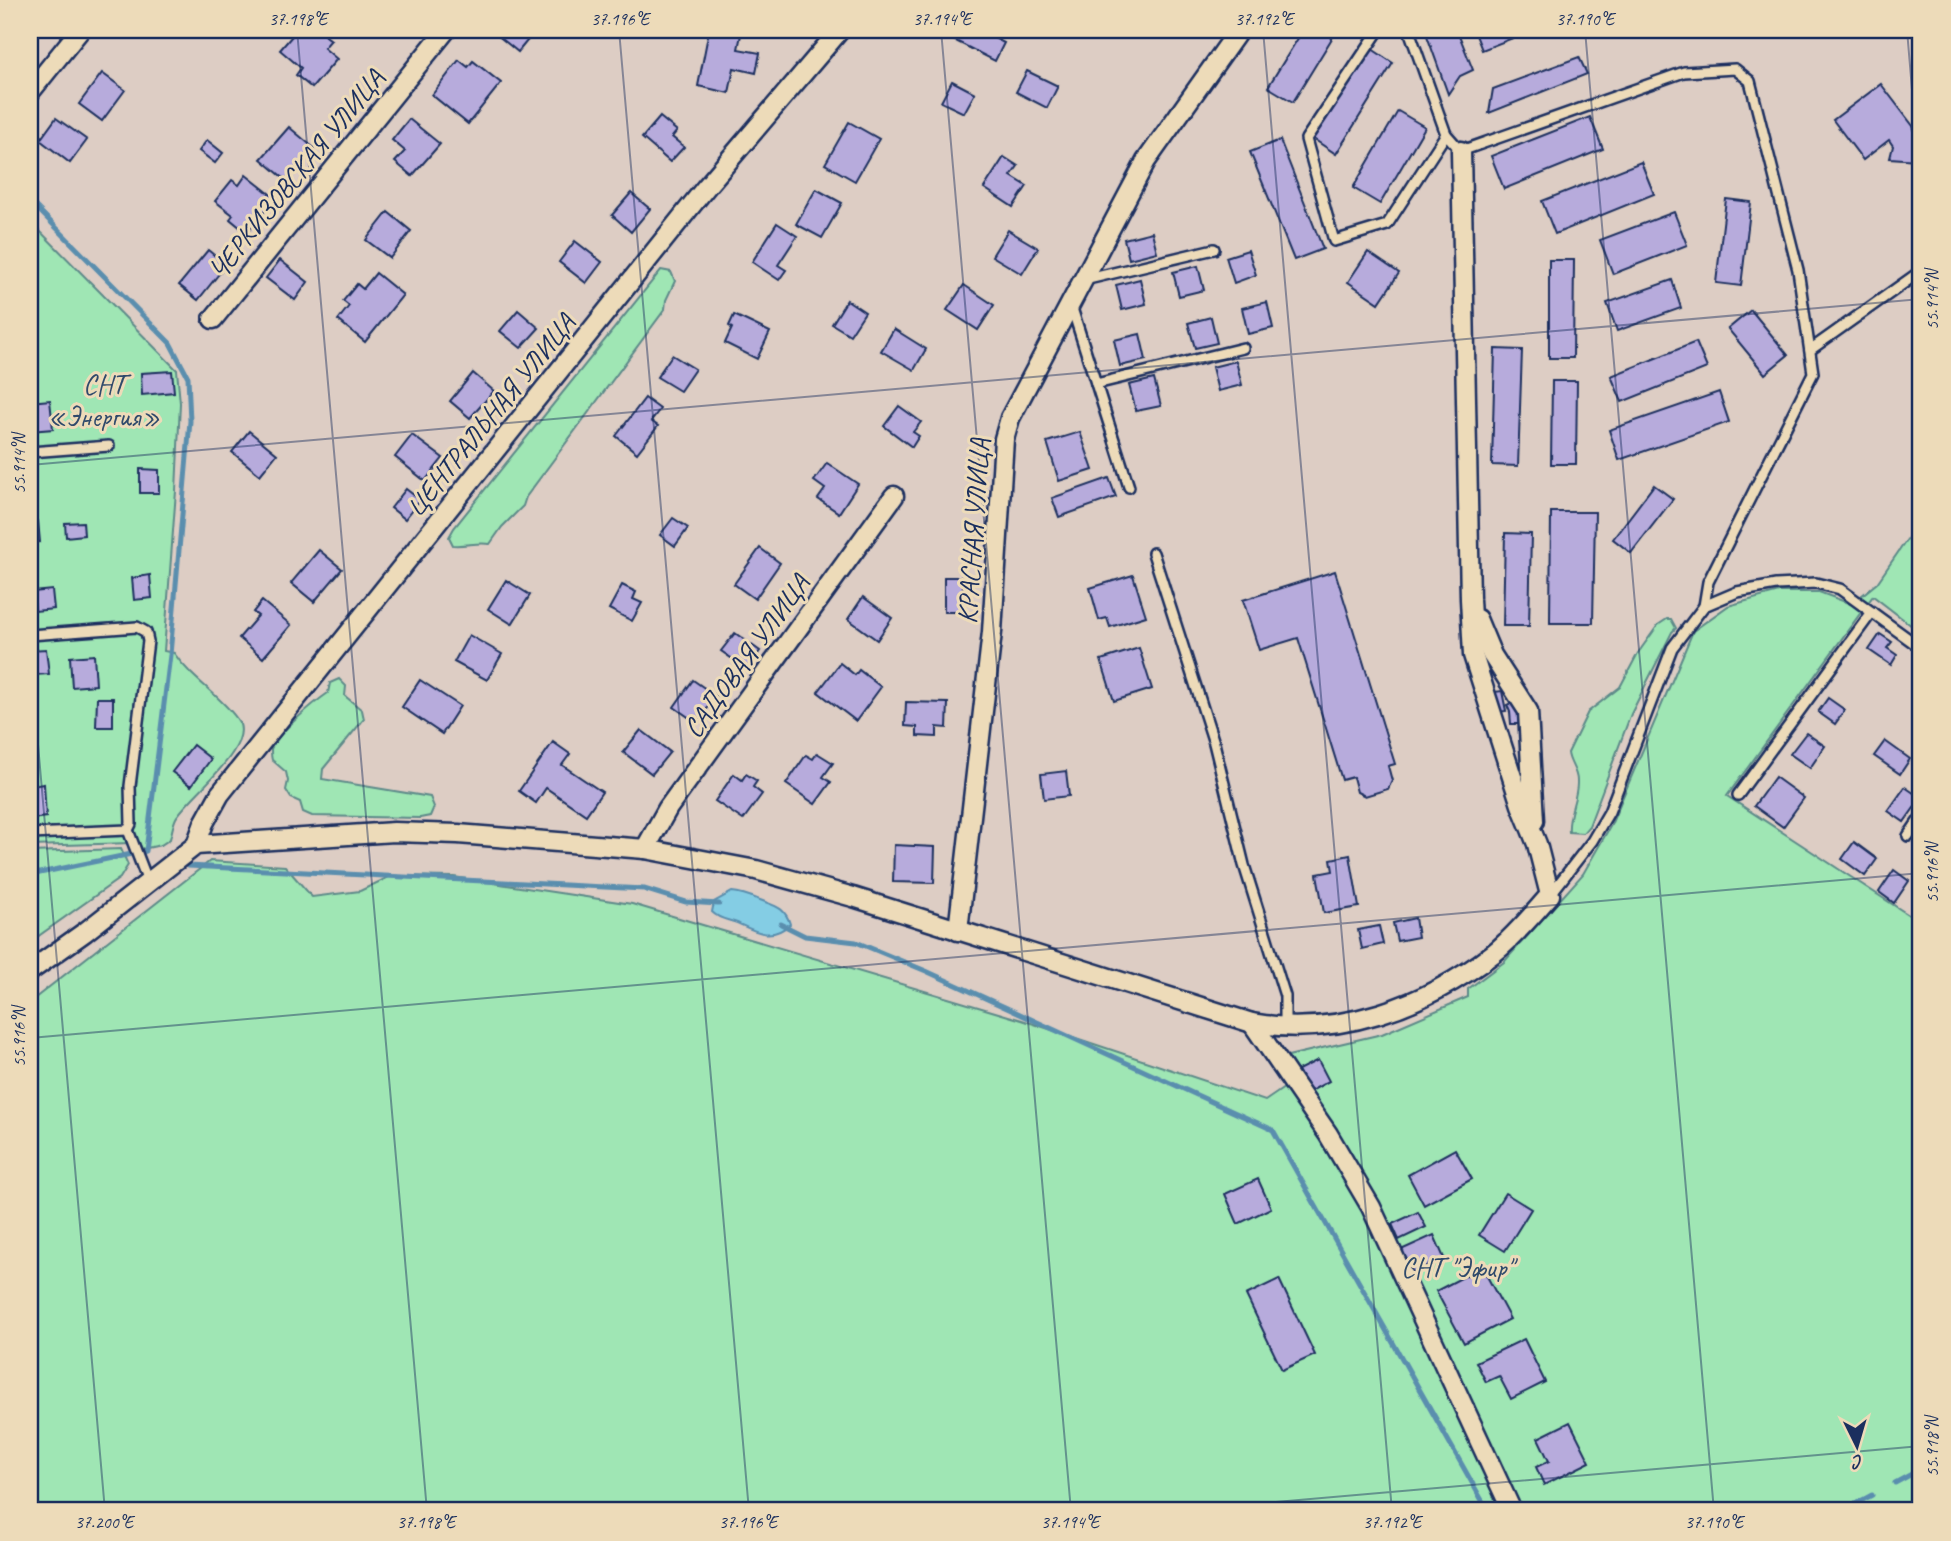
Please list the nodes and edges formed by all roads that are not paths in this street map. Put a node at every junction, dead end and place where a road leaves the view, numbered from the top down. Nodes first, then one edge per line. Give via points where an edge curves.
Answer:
1 (80, 30) edge
2 (446, 30) edge
3 (840, 30) edge
4 (1239, 30) edge
5 (1379, 30) edge
6 (1409, 30) edge
7 (30, 92) edge
8 (1446, 134) junction
9 (1461, 151) junction
10 (1214, 249) dead end
11 (1921, 271) edge
12 (1082, 280) junction
13 (1070, 303) junction
14 (213, 319) dead end
15 (1243, 348) dead end
16 (1810, 350) junction
17 (1096, 384) junction
18 (109, 446) dead end
19 (30, 452) edge
20 (1129, 487) dead end
21 (894, 496) dead end
22 (1153, 553) dead end
23 (1470, 599) junction
24 (1704, 606) junction
25 (1872, 612) junction
26 (30, 635) edge
27 (1921, 648) edge
28 (1738, 795) dead end
29 (1921, 817) edge
30 (128, 830) junction
31 (30, 834) edge
32 (1908, 836) dead end
33 (1537, 844) junction
34 (196, 845) junction
35 (645, 849) junction
36 (148, 882) junction
37 (1550, 895) junction
38 (958, 931) junction
39 (30, 971) edge
40 (1252, 1023) junction
41 (1285, 1027) junction
42 (1512, 1511) edge

1 - 7 street
2 - 14 street, ЧЕРКИЗОВСКАЯ УЛИЦА
3 - 34 street, ЦЕНТРАЛЬНАЯ УЛИЦА via 698,197 227,785
4 - 12 street, КРАСНАЯ УЛИЦА via 1146,161
5 - 8 lane via 1306,139 1334,241 1387,225
6 - 8 lane
8 - 9 lane
9 - 16 lane via 1684,72 1735,69 1750,81 1798,270
9 - 23 street
10 - 12 lane
11 - 16 lane
12 - 13 street, КРАСНАЯ УЛИЦА
13 - 17 lane
13 - 38 street, КРАСНАЯ УЛИЦА via 1010,418 1004,439 992,632
15 - 17 lane
16 - 24 lane via 1813,373 1708,582
17 - 20 lane
18 - 19 lane
21 - 35 street, САДОВАЯ УЛИЦА via 668,808
22 - 41 lane via 1214,743 1244,864 1285,996
23 - 33 street via 1473,655
23 - 33 street via 1493,655 1528,711
24 - 25 lane via 1737,592 1816,583 1840,589
24 - 37 lane via 1672,648 1609,812
25 - 27 lane
25 - 28 lane
26 - 30 lane via 137,627 146,632
29 - 32 lane
30 - 31 lane
30 - 36 lane
33 - 37 street
34 - 35 street via 394,832
34 - 36 street
35 - 38 street via 756,870
36 - 39 street
37 - 41 street via 1494,953 1410,1002 1374,1017
38 - 40 street
40 - 41 street
40 - 42 street via 1328,1134 1371,1207

